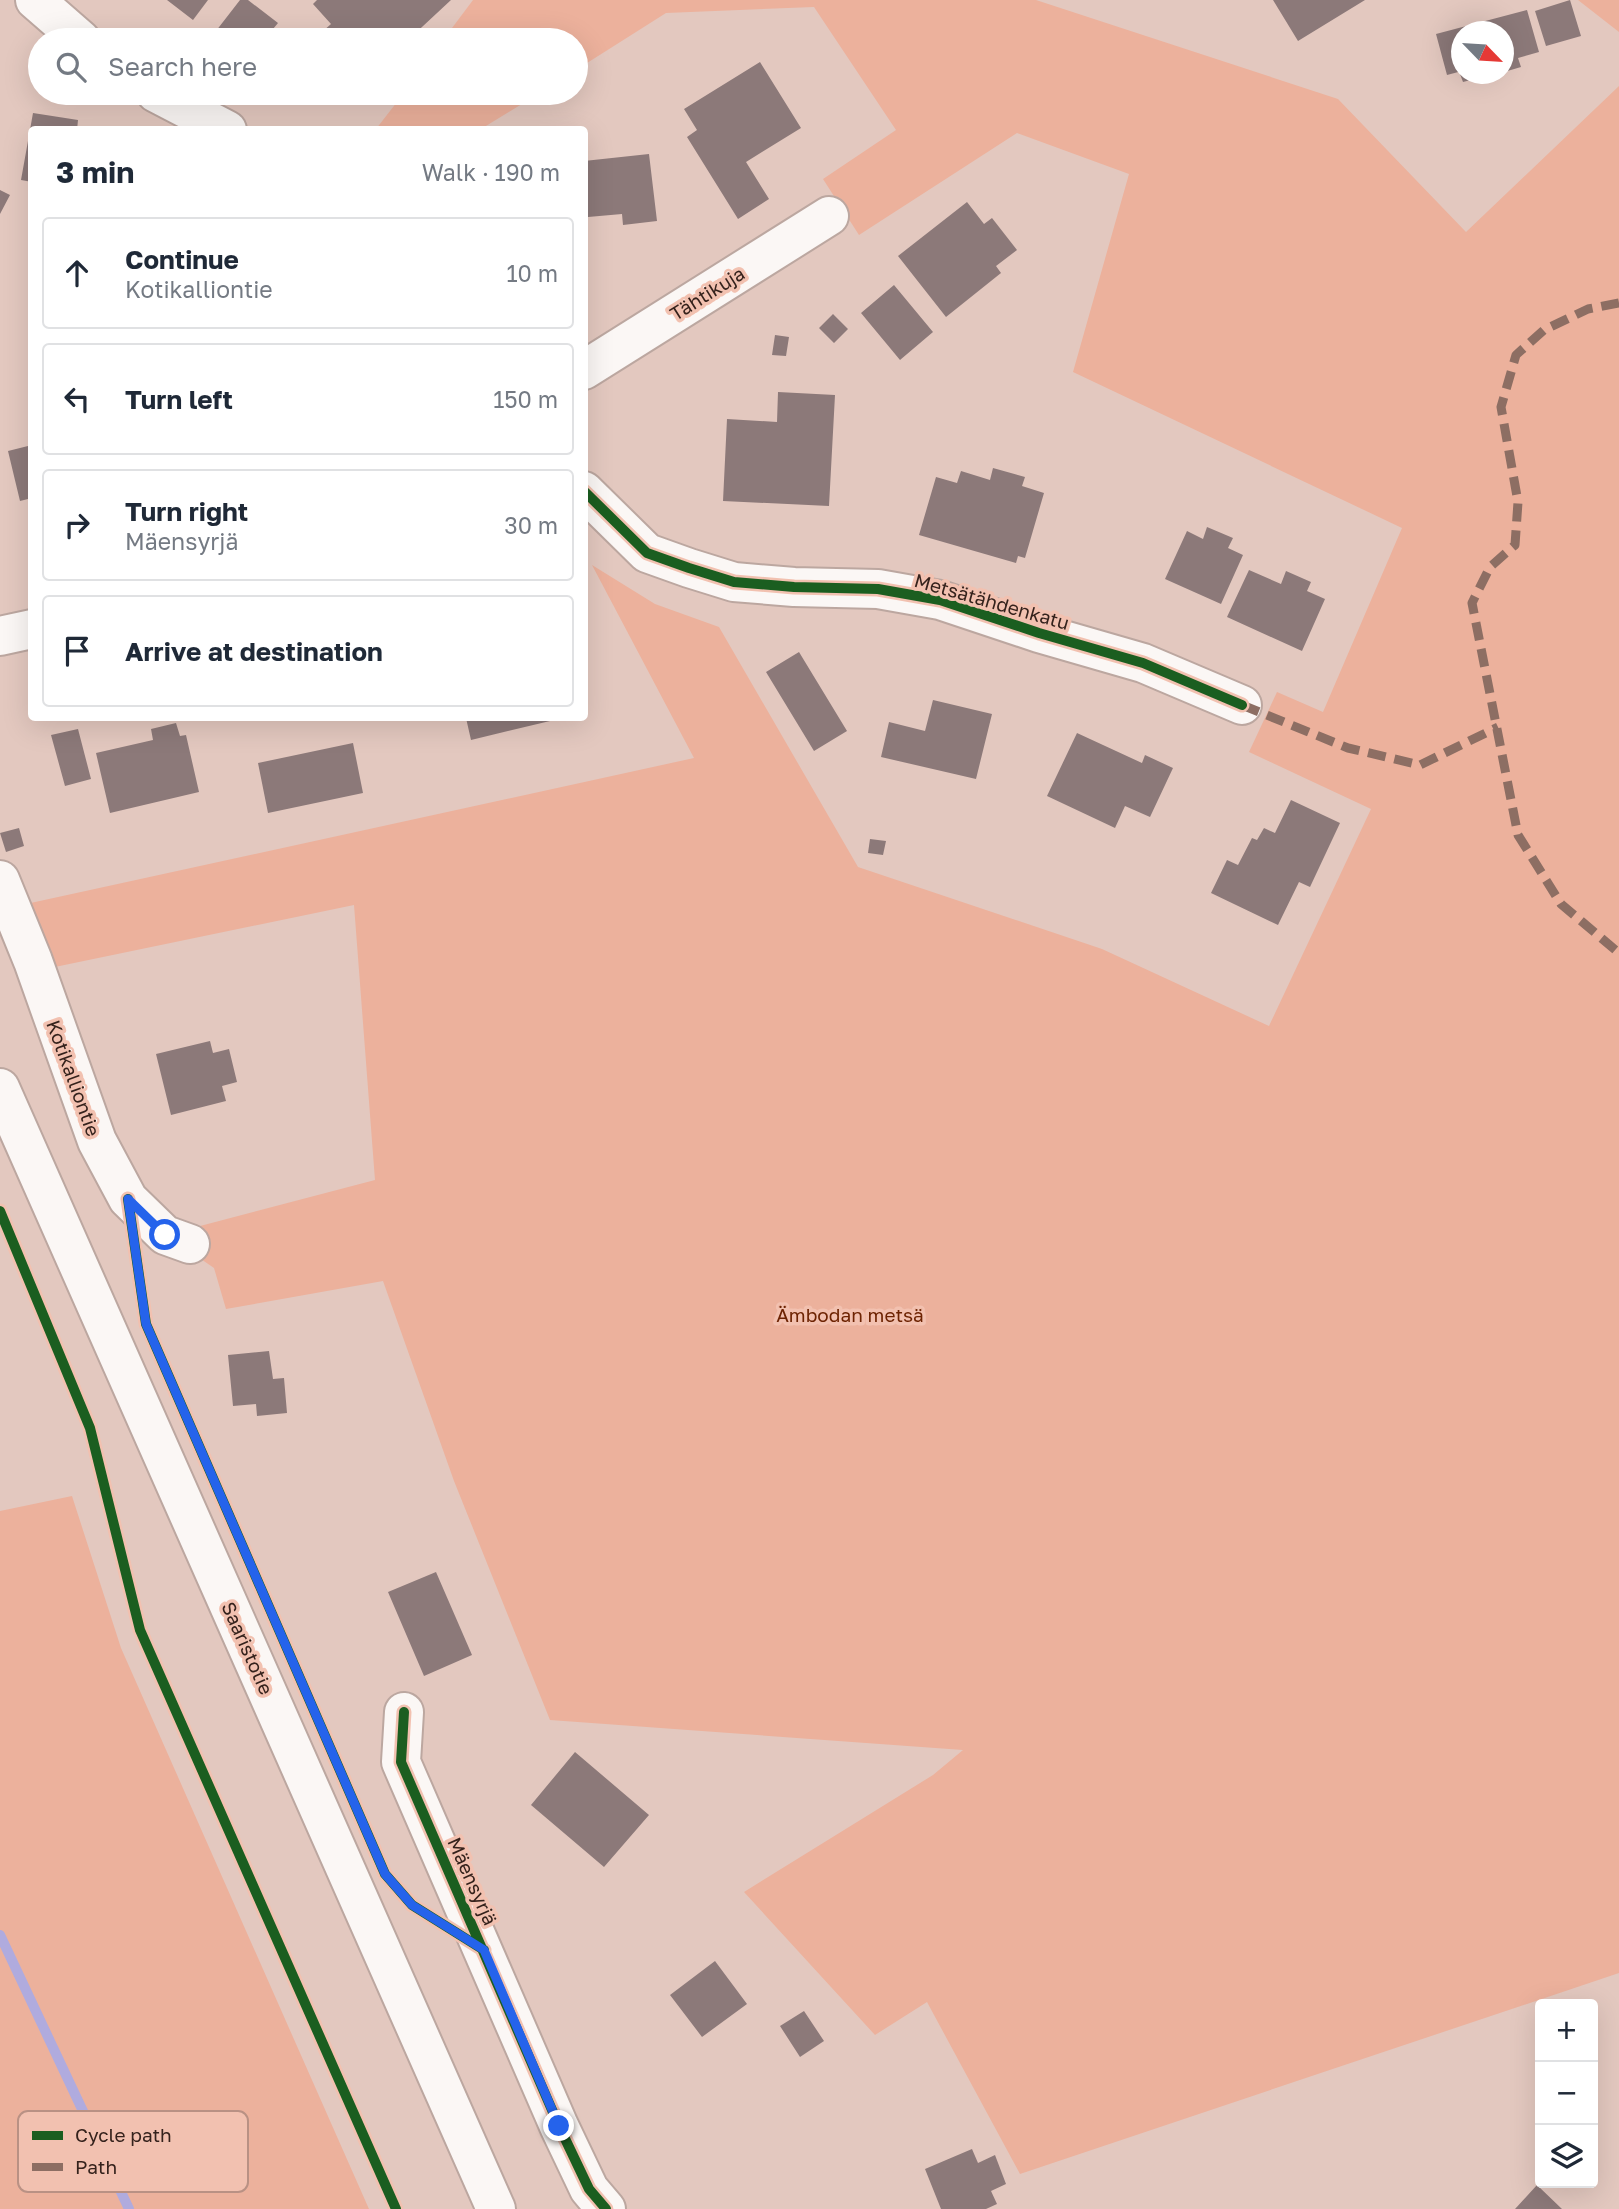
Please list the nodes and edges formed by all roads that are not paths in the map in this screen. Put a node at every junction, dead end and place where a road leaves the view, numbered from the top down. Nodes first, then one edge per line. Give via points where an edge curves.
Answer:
1 (35, 0) edge
2 (67, 28) edge
3 (179, 105) edge
4 (219, 126) edge
5 (829, 216) dead end
6 (588, 367) edge
7 (588, 495) edge
8 (28, 630) edge
9 (0, 636) edge
10 (1242, 705) dead end
11 (0, 880) edge
12 (0, 1088) edge
13 (190, 1244) dead end
14 (404, 1713) dead end
15 (496, 2209) edge
16 (606, 2209) edge

1 - 2 street
3 - 4 street
5 - 6 street, Tähtikuja
7 - 10 street, Metsätähdenkatu via 648,553 689,568 734,582 878,589 940,600 1143,663
8 - 9 street
11 - 13 street, Kotikalliontie via 103,1152 128,1199 165,1235
12 - 15 street, Saaristotie
14 - 16 street, Mäensyrjä via 401,1762 559,2126 589,2189

